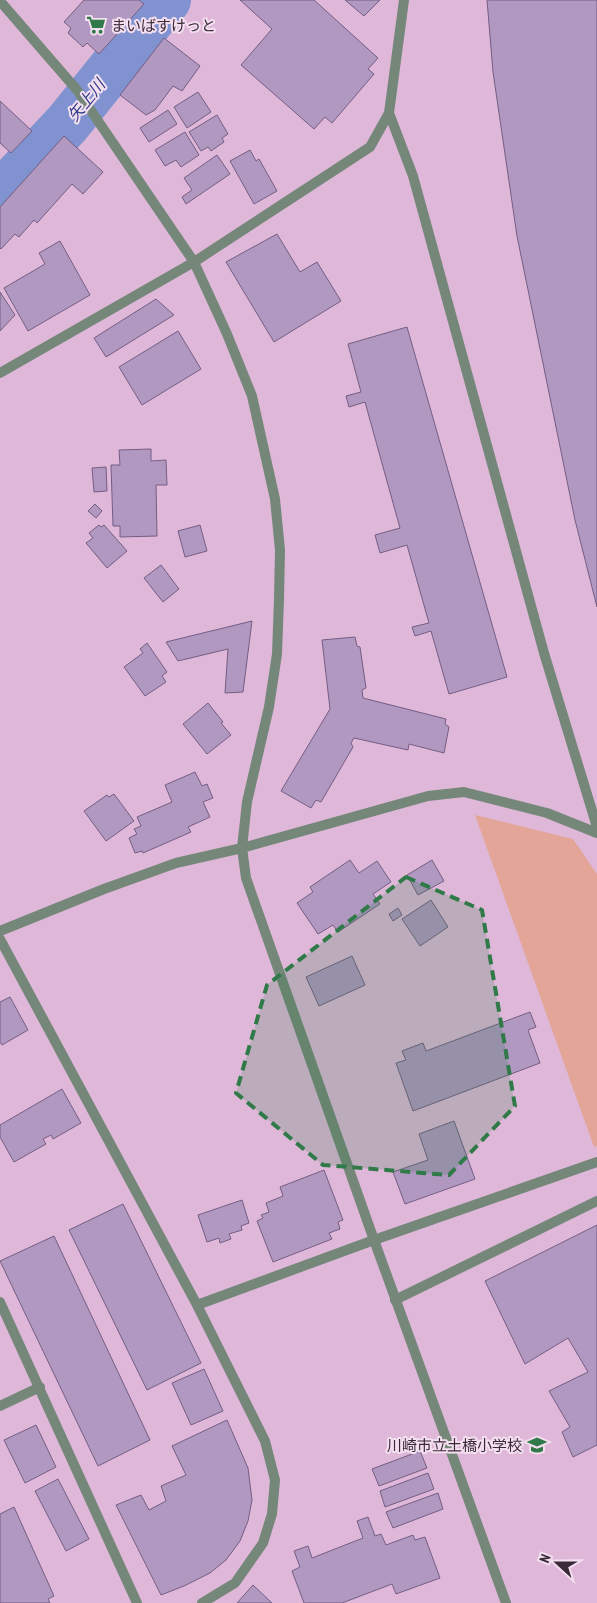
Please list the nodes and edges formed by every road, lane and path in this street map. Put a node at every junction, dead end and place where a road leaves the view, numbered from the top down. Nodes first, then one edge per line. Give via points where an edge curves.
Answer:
1 (404, 0) edge
2 (0, 1) edge
3 (389, 113) junction
4 (194, 262) junction
5 (0, 373) edge
6 (597, 827) edge
7 (597, 833) edge
8 (242, 848) junction
9 (0, 931) edge
10 (0, 939) edge
11 (597, 1162) edge
12 (597, 1200) edge
13 (374, 1240) junction
14 (395, 1300) junction
15 (0, 1302) edge
16 (197, 1305) junction
17 (40, 1387) junction
18 (0, 1406) edge
19 (138, 1603) edge
20 (202, 1603) edge
21 (506, 1603) edge

1 - 3 street
2 - 4 street via 76,90
3 - 4 street via 370,148
3 - 6 street via 413,176 544,653
4 - 5 street
4 - 8 street via 228,334 252,396 275,499 280,550 277,654 270,707 247,802
7 - 8 street via 547,813 464,792 428,796
8 - 9 street via 176,863
8 - 13 street via 246,878
10 - 16 street
11 - 13 street
12 - 14 street
13 - 14 street
13 - 16 street
14 - 21 street
15 - 17 street
16 - 20 street via 265,1441 275,1480 272,1514 263,1543 235,1582
17 - 18 street
17 - 19 street

